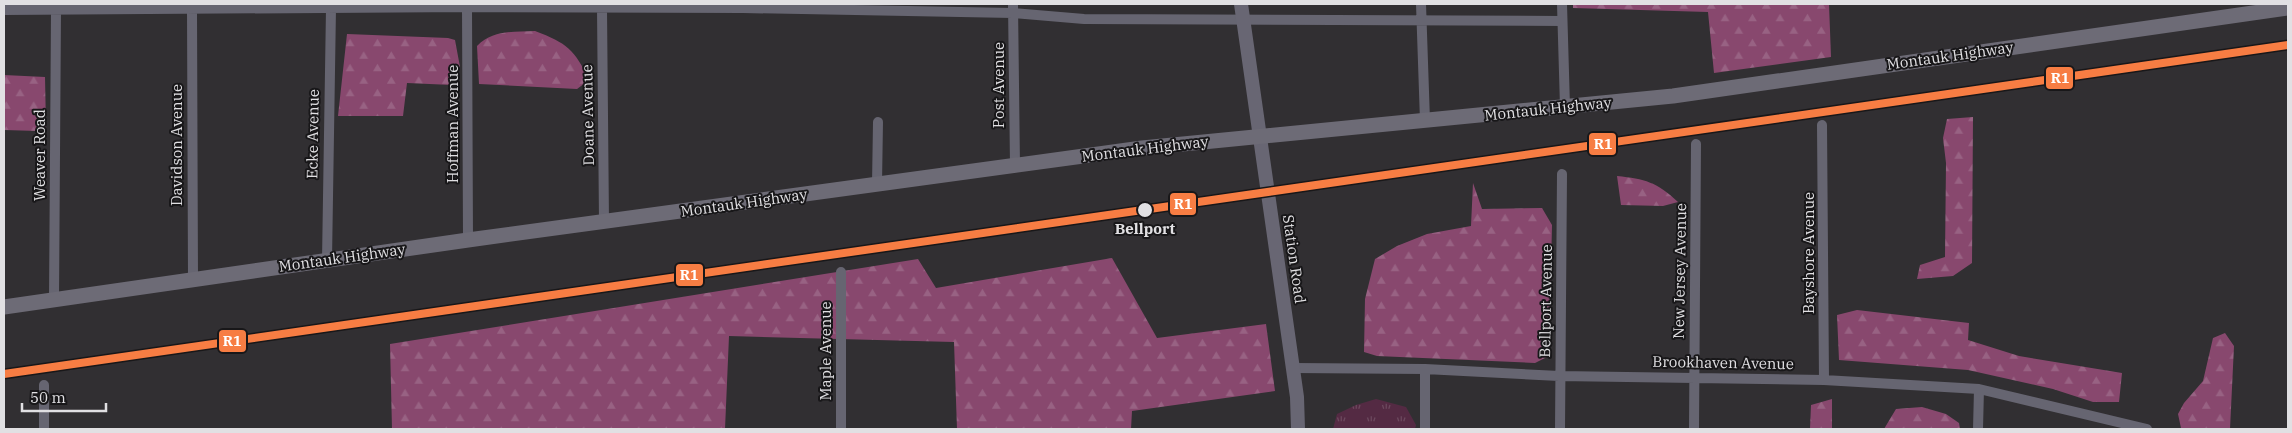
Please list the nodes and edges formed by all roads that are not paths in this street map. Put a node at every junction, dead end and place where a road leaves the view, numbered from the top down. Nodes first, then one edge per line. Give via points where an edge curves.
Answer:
1 (1241, 4) edge
2 (1420, 4) edge
3 (1562, 4) edge
4 (467, 7) junction
5 (330, 8) junction
6 (1013, 8) edge
7 (2288, 8) edge
8 (602, 9) junction
9 (4, 10) edge
10 (56, 10) junction
11 (192, 10) junction
12 (1243, 20) junction
13 (1420, 20) junction
14 (1562, 21) junction
15 (1565, 107) junction
16 (1425, 121) junction
17 (878, 122) dead end
18 (1822, 125) dead end
19 (1259, 136) junction
20 (1696, 144) dead end
21 (1015, 166) junction
22 (1562, 174) dead end
23 (877, 184) junction
24 (604, 222) junction
25 (468, 240) junction
26 (326, 260) junction
27 (841, 272) dead end
28 (193, 280) junction
29 (54, 300) junction
30 (4, 307) edge
31 (1293, 368) junction
32 (1425, 369) junction
33 (1559, 376) junction
34 (1694, 378) junction
35 (1824, 380) junction
36 (44, 385) dead end
37 (1978, 389) junction
38 (44, 429) edge
39 (841, 429) edge
40 (1298, 429) edge
41 (1425, 429) edge
42 (1560, 429) edge
43 (1694, 429) edge
44 (1978, 429) edge
45 (2147, 429) edge

1 - 12 main road, Station Road
2 - 13 street
3 - 14 street
4 - 5 street
4 - 8 street
4 - 25 street, Hoffman Avenue
5 - 11 street
5 - 26 street, Ecke Avenue
6 - 8 street
6 - 12 street via 1084,19
6 - 21 street, Post Avenue
7 - 15 main road, Montauk Highway via 1688,94
8 - 24 street, Doane Avenue
9 - 10 street
10 - 11 street
10 - 29 street, Weaver Road
11 - 28 street, Davidson Avenue
12 - 13 street
12 - 19 main road, Station Road
13 - 14 street
13 - 16 street
14 - 15 street
15 - 16 main road, Montauk Highway
16 - 19 main road, Montauk Highway
17 - 23 street
18 - 35 street, Bayshore Avenue
19 - 21 main road, Montauk Highway
19 - 31 main road, Station Road
20 - 34 street, New Jersey Avenue
21 - 23 main road, Montauk Highway
22 - 33 street, Bellport Avenue
23 - 24 main road, Montauk Highway
24 - 25 main road, Montauk Highway
25 - 26 main road, Montauk Highway
26 - 28 main road, Montauk Highway
27 - 39 street, Maple Avenue
28 - 29 main road, Montauk Highway
29 - 30 main road, Montauk Highway
31 - 32 street, Brookhaven Avenue
31 - 40 main road, Station Road via 1298,397
32 - 33 street, Brookhaven Avenue
32 - 41 street
33 - 34 street, Brookhaven Avenue
33 - 42 street, Bellport Avenue
34 - 35 street, Brookhaven Avenue
34 - 43 street, New Jersey Avenue
35 - 37 street, Brookhaven Avenue
36 - 38 street
37 - 44 street
37 - 45 street, Brookhaven Avenue

